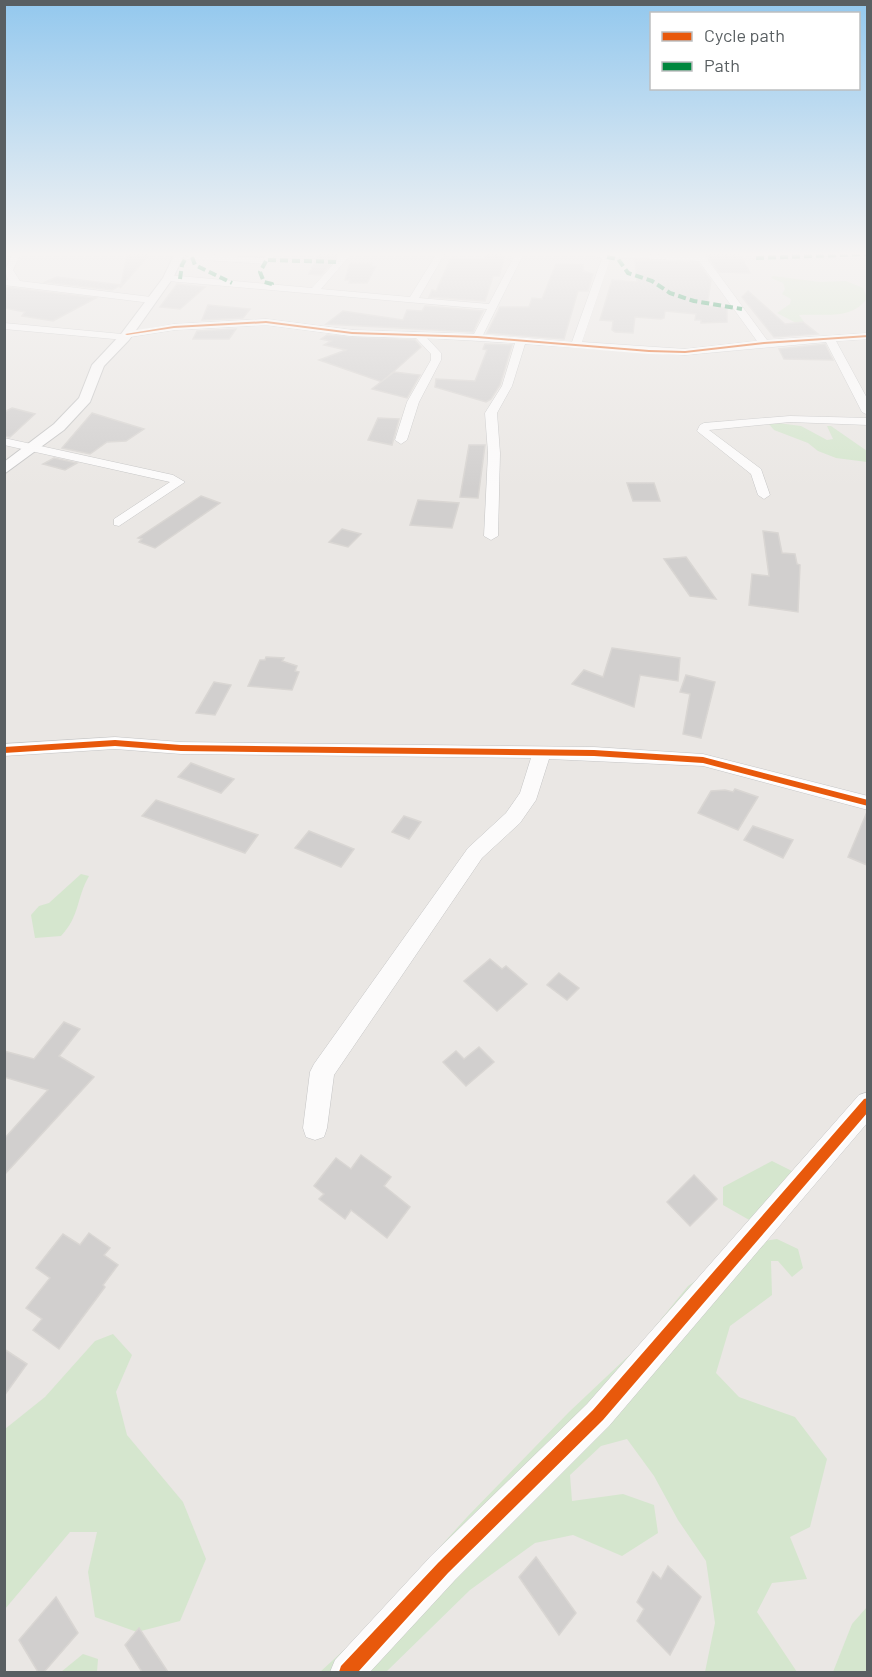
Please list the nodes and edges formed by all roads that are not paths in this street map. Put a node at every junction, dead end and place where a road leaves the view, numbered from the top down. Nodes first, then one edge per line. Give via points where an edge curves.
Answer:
1 (68, 331) edge
2 (129, 331) edge
3 (151, 331) edge
4 (337, 331) edge
5 (480, 331) edge
6 (581, 331) edge
7 (755, 331) edge
8 (126, 336) junction
9 (867, 336) edge
10 (420, 337) junction
11 (477, 337) junction
12 (829, 338) junction
13 (521, 340) junction
14 (764, 343) junction
15 (576, 344) junction
16 (867, 412) edge
17 (867, 422) edge
18 (401, 440) dead end
19 (4, 441) edge
20 (35, 446) junction
21 (4, 470) edge
22 (764, 495) dead end
23 (119, 522) dead end
24 (491, 536) dead end
25 (4, 750) edge
26 (541, 754) junction
27 (867, 803) edge
28 (867, 1103) edge
29 (315, 1128) dead end
30 (347, 1672) edge

1 - 8 street
2 - 8 street
3 - 8 street
4 - 10 street
5 - 11 street
6 - 15 street
7 - 14 street
8 - 20 street via 98,365 85,399
9 - 12 street
10 - 11 street
10 - 18 street via 436,353 436,360 413,402
11 - 13 street
12 - 14 street
12 - 16 street
13 - 15 street
13 - 24 street via 507,386 491,413
14 - 15 street via 685,352
17 - 22 street via 790,420 704,427 703,431 756,472
19 - 20 street
20 - 21 street
20 - 23 street via 178,483
25 - 26 street via 116,743 181,748
26 - 27 street via 703,760
26 - 29 street via 529,795 513,818 475,853 322,1072
28 - 30 street via 598,1415 443,1568

